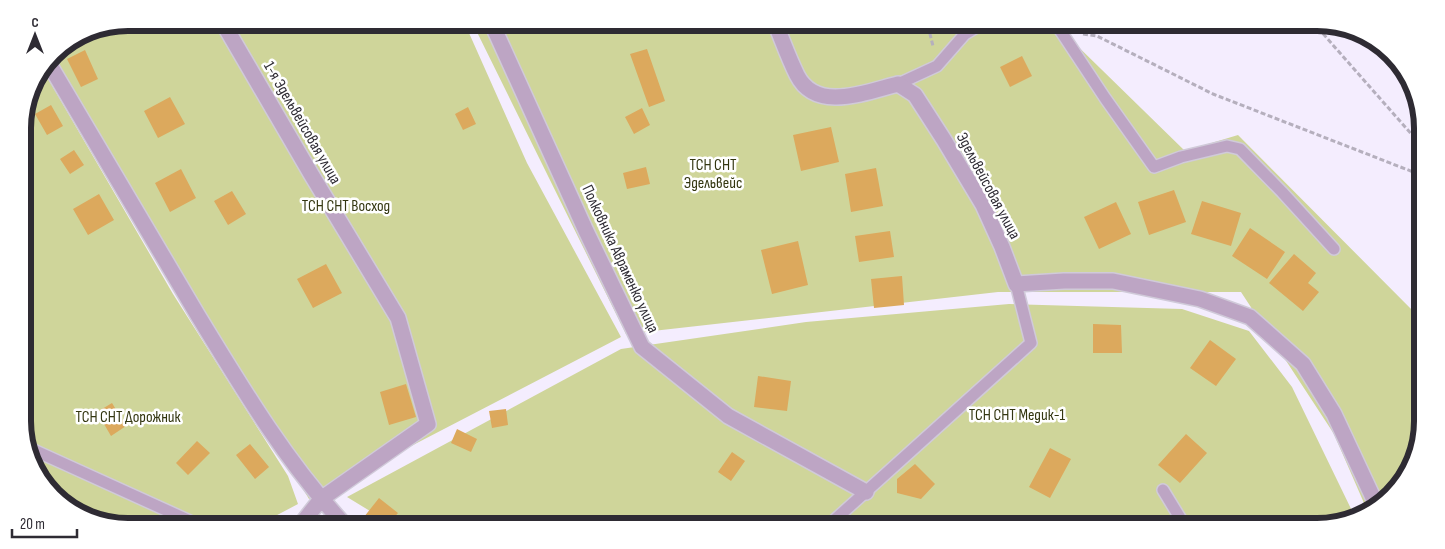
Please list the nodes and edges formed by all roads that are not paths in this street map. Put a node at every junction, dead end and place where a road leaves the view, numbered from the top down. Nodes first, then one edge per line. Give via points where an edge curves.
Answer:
1 (228, 31) edge
2 (495, 31) edge
3 (778, 31) edge
4 (970, 31) edge
5 (1061, 31) edge
6 (52, 68) edge
7 (898, 84) junction
8 (1334, 249) dead end
9 (1016, 284) junction
10 (36, 451) edge
11 (1163, 490) dead end
12 (866, 492) junction
13 (321, 499) junction
14 (1374, 499) edge
15 (183, 518) edge
16 (306, 518) edge
17 (338, 518) edge
18 (837, 518) edge
19 (1180, 518) edge

1 - 13 street, 1-я Эдельвейсовая улица via 398,318 428,424
2 - 12 street, Полковника Авраменко улица via 642,347 728,416
3 - 7 street via 797,76 814,93 837,98
4 - 7 lane via 937,66
5 - 8 lane via 1154,167 1181,156 1227,146 1240,149
6 - 13 street via 256,411
7 - 9 street, Эдельвейсовая улица via 915,95 949,148 982,205
9 - 12 lane via 1031,343
9 - 14 street via 1113,281 1200,299 1250,317 1303,364 1334,414
10 - 15 lane
11 - 19 lane
12 - 18 lane
13 - 16 street, 1-я Эдельвейсовая улица
13 - 17 street

